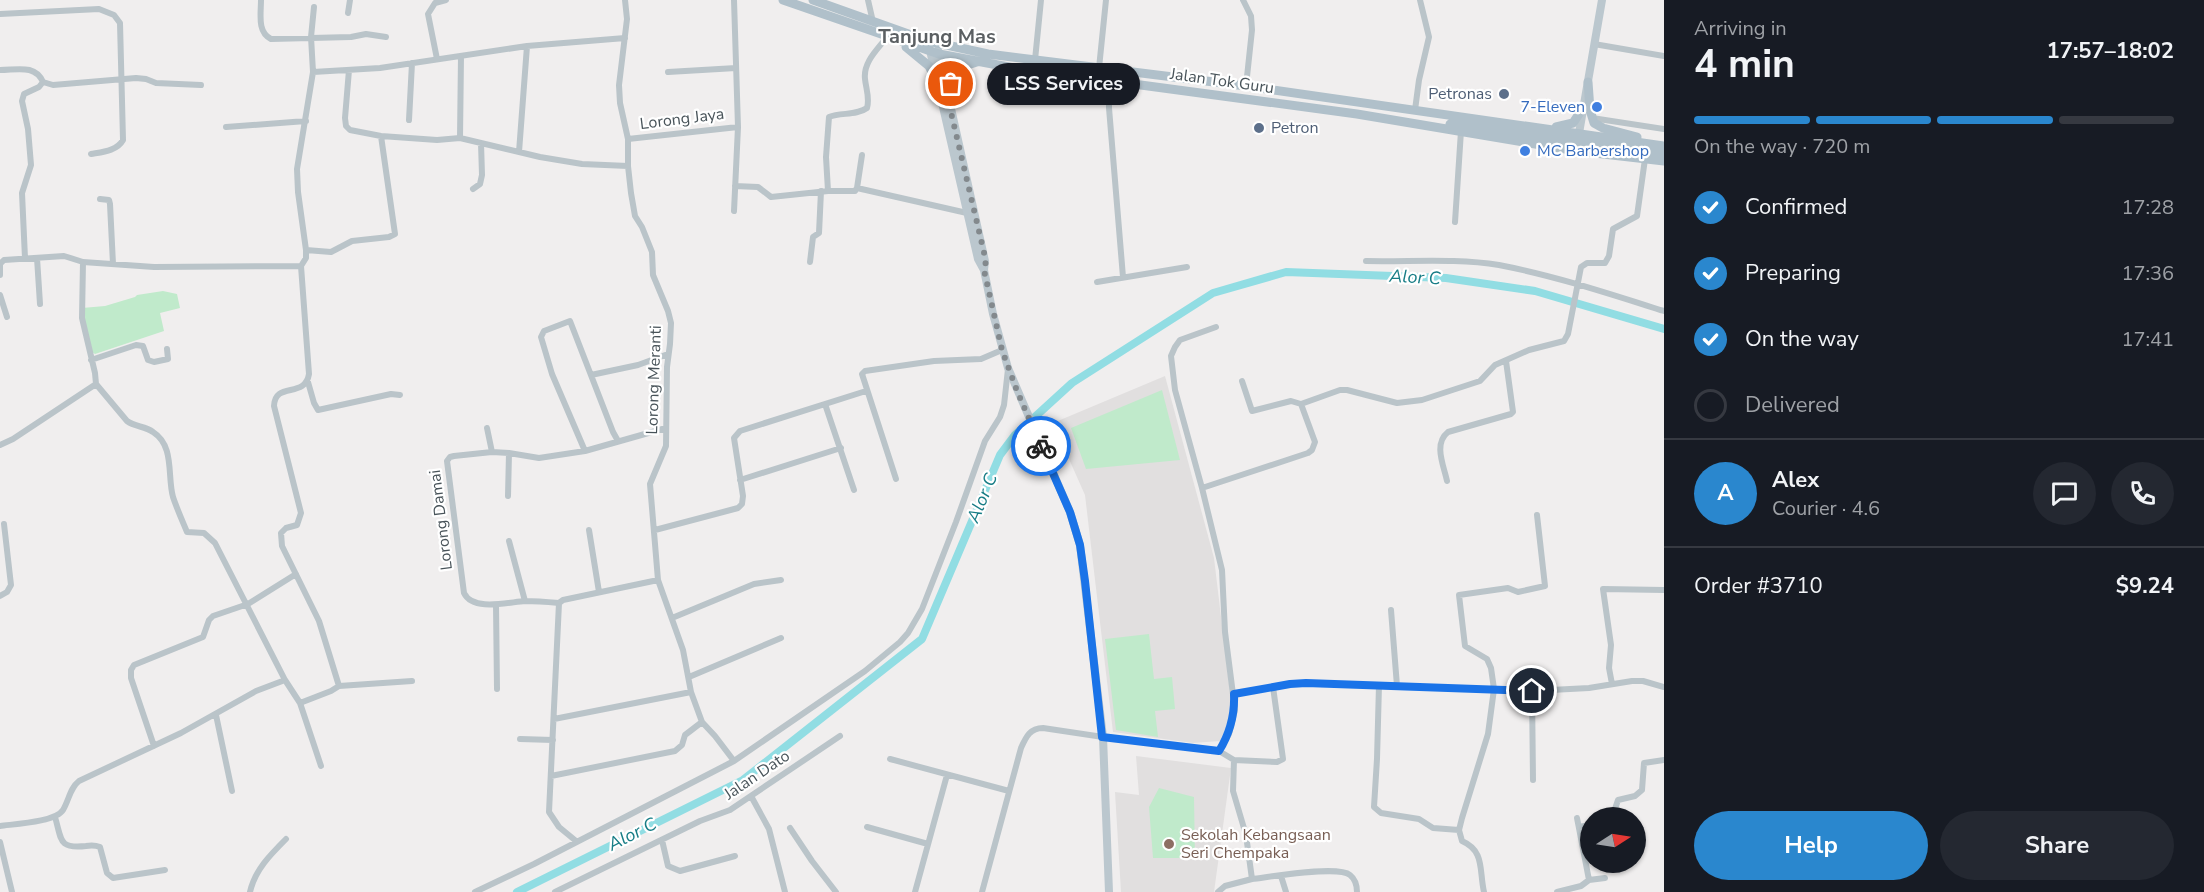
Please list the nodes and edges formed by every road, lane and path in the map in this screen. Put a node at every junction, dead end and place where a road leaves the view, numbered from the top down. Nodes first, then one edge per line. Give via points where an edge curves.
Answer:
1 (261, 0) edge
2 (350, 0) edge
3 (446, 0) edge
4 (626, 0) edge
5 (734, 0) edge
6 (783, 0) edge
7 (813, 0) edge
8 (868, 0) edge
9 (1041, 0) edge
10 (1106, 0) edge
11 (1243, 0) edge
12 (1420, 0) edge
13 (1602, 0) edge
14 (314, 7) dead end
15 (348, 13) dead end
16 (0, 14) edge
17 (873, 22) junction
18 (386, 36) dead end
19 (311, 37) junction
20 (887, 37) junction
21 (625, 38) junction
22 (903, 43) junction
23 (1594, 44) junction
24 (527, 46) junction
25 (934, 48) junction
26 (461, 56) junction
27 (1664, 56) edge
28 (436, 59) junction
29 (1035, 60) junction
30 (979, 62) junction
31 (412, 63) junction
32 (736, 68) junction
33 (1099, 68) junction
34 (0, 70) edge
35 (349, 70) junction
36 (313, 72) junction
37 (668, 72) dead end
38 (122, 78) junction
39 (1109, 81) junction
40 (43, 82) junction
41 (937, 82) junction
42 (1588, 82) junction
43 (201, 86) dead end
44 (1245, 86) junction
45 (949, 104) junction
46 (1583, 108) junction
47 (1415, 110) junction
48 (1592, 118) junction
49 (409, 120) dead end
50 (306, 121) junction
51 (1412, 123) junction
52 (226, 127) dead end
53 (738, 127) junction
54 (1542, 128) junction
55 (1664, 129) edge
56 (1461, 131) junction
57 (381, 136) junction
58 (460, 138) junction
59 (1578, 138) junction
60 (628, 139) junction
61 (481, 143) junction
62 (1664, 148) edge
63 (519, 152) junction
64 (91, 154) dead end
65 (862, 155) dead end
66 (1645, 159) junction
67 (1664, 161) edge
68 (628, 166) junction
69 (735, 186) junction
70 (857, 188) junction
71 (473, 189) dead end
72 (824, 191) junction
73 (100, 199) dead end
74 (734, 211) dead end
75 (967, 213) junction
76 (1455, 222) dead end
77 (306, 250) junction
78 (25, 258) junction
79 (37, 258) junction
80 (1366, 261) dead end
81 (83, 262) junction
82 (810, 262) dead end
83 (113, 264) junction
84 (301, 266) junction
85 (1187, 267) dead end
86 (984, 270) junction
87 (0, 275) edge
88 (1123, 278) junction
89 (1097, 282) dead end
90 (1577, 286) junction
91 (0, 295) edge
92 (40, 304) dead end
93 (1664, 311) edge
94 (6, 317) dead end
95 (1216, 327) dead end
96 (167, 349) dead end
97 (1002, 350) junction
98 (668, 354) junction
99 (91, 360) junction
100 (1506, 361) junction
101 (1008, 368) junction
102 (591, 375) junction
103 (1242, 381) dead end
104 (308, 382) junction
105 (96, 384) junction
106 (866, 391) junction
107 (400, 395) dead end
108 (825, 404) junction
109 (1301, 404) junction
110 (487, 428) dead end
111 (666, 428) junction
112 (618, 441) junction
113 (0, 444) edge
114 (841, 448) junction
115 (585, 451) junction
116 (492, 452) junction
117 (509, 453) junction
118 (896, 479) dead end
119 (740, 480) junction
120 (1447, 481) dead end
121 (1202, 488) junction
122 (855, 490) dead end
123 (508, 496) dead end
124 (1537, 515) dead end
125 (4, 524) dead end
126 (589, 530) dead end
127 (655, 530) junction
128 (509, 541) dead end
129 (296, 574) junction
130 (658, 580) junction
131 (781, 580) dead end
132 (1664, 590) edge
133 (599, 592) junction
134 (0, 596) edge
135 (525, 601) junction
136 (559, 603) junction
137 (248, 604) junction
138 (496, 605) junction
139 (1391, 610) dead end
140 (672, 618) junction
141 (781, 638) dead end
142 (689, 677) junction
143 (285, 680) junction
144 (412, 681) dead end
145 (1612, 684) junction
146 (1379, 685) junction
147 (339, 686) junction
148 (1397, 686) junction
149 (1273, 687) junction
150 (1664, 687) edge
151 (497, 688) dead end
152 (1494, 689) junction
153 (1532, 691) junction
154 (691, 692) junction
155 (1234, 694) junction
156 (300, 703) junction
157 (216, 715) junction
158 (554, 719) junction
159 (702, 722) junction
160 (840, 736) dead end
161 (1102, 737) junction
162 (520, 739) dead end
163 (553, 740) junction
164 (154, 746) junction
165 (1219, 751) junction
166 (890, 759) dead end
167 (1234, 760) junction
168 (1664, 760) edge
169 (734, 761) junction
170 (321, 766) dead end
171 (947, 775) junction
172 (551, 776) junction
173 (1533, 780) dead end
174 (232, 791) dead end
175 (1009, 791) junction
176 (751, 796) junction
177 (1616, 807) edge
178 (55, 817) junction
179 (1577, 818) dead end
180 (0, 826) edge
181 (867, 827) dead end
182 (1579, 827) joint
183 (790, 828) dead end
184 (1459, 830) junction
185 (286, 839) dead end
186 (662, 840) junction
187 (576, 841) junction
188 (0, 842) edge
189 (928, 844) junction
190 (735, 856) dead end
191 (165, 870) dead end
192 (1281, 876) junction
193 (1605, 878) dead end
194 (1252, 879) junction
195 (1589, 880) junction
196 (12, 892) edge
197 (250, 892) edge
198 (474, 892) edge
199 (555, 892) edge
200 (785, 892) edge
201 (836, 892) edge
202 (915, 892) edge
203 (982, 892) edge
204 (1109, 892) edge
205 (1218, 892) edge
206 (1286, 892) edge
207 (1357, 892) edge
208 (1484, 892) edge
209 (1557, 892) edge

1 - 19 street via 265,35 271,39
2 - 15 street
3 - 28 street via 435,3 428,14
4 - 21 street, Lorong Meranti
5 - 32 street
6 - 20 main road, Jalan Tok Guru
7 - 17 main road, Jalan Tok Guru
8 - 17 street
9 - 29 street
10 - 33 street
11 - 44 street via 1251,16 1252,30
12 - 47 street via 1430,37
13 - 23 main road
14 - 19 street
16 - 38 street via 99,9 114,15 122,36
17 - 25 main road, Jalan Tok Guru
18 - 19 street
19 - 36 street
20 - 22 main road, Jalan Tok Guru
20 - 72 street via 867,65 867,108 829,117
21 - 24 street
21 - 60 street, Lorong Meranti via 619,85
22 - 25 main road, Jalan Tok Guru
22 - 41 main road via 929,66
23 - 27 street
23 - 42 main road
24 - 26 street
24 - 63 street
25 - 29 main road, Jalan Tok Guru
25 - 30 main road, Jalan Tok Guru
25 - 41 main road
25 - 45 main road
26 - 28 street
26 - 58 street
28 - 31 street
29 - 33 main road, Jalan Tok Guru
30 - 39 main road, Jalan Tok Guru
30 - 45 main road via 956,71
31 - 35 street
31 - 49 street
32 - 37 street
32 - 53 street
33 - 44 main road, Jalan Tok Guru
34 - 40 street via 34,70
35 - 36 street
35 - 57 street via 346,126
36 - 50 street
38 - 40 street via 63,85
38 - 43 street
38 - 64 street via 123,140 112,149
39 - 51 main road, Jalan Tok Guru
39 - 88 street
40 - 78 street via 24,93 22,101 31,165 22,193
41 - 75 main road
42 - 46 main road
42 - 48 main road
44 - 47 main road, Jalan Tok Guru
45 - 86 main road via 986,261
46 - 54 main road via 1570,124
46 - 59 main road
47 - 54 main road, Jalan Tok Guru
48 - 55 street
48 - 62 main road via 1603,128
50 - 52 street
50 - 77 street via 297,169
51 - 56 main road, Jalan Tok Guru
51 - 59 main road via 1462,124
53 - 60 street, Lorong Jaya
53 - 69 street
54 - 59 main road, Jalan Tok Guru
56 - 66 main road, Jalan Tok Guru
56 - 76 street
57 - 58 street
57 - 77 street via 395,234 352,241 331,252
58 - 61 street
59 - 62 main road, Jalan Tok Guru
60 - 68 street, Lorong Meranti
61 - 63 street
61 - 71 street via 482,175 480,184
63 - 68 street via 582,164
65 - 70 street
66 - 67 main road, Jalan Tok Guru
66 - 90 street via 1636,216 1613,229 1607,261 1583,264
68 - 98 street, Lorong Meranti via 635,216 648,239 653,275 668,311
69 - 72 street via 758,187 771,197
69 - 74 street
70 - 72 street via 851,192
70 - 75 street
72 - 82 street via 819,233 813,237
73 - 83 street via 109,200 110,204
75 - 86 main road
77 - 84 street
78 - 79 street
78 - 87 street via 4,260
79 - 81 street via 64,256
79 - 92 street
80 - 90 street via 1499,265
81 - 83 street
81 - 99 street via 81,318
83 - 84 street
84 - 104 street
85 - 88 street
86 - 97 main road
88 - 89 street
90 - 93 street
90 - 100 street via 1564,341
91 - 94 street
95 - 121 street via 1180,340 1171,356 1174,390
96 - 99 street via 168,359 154,362 148,360 143,346 136,345
97 - 101 main road
97 - 106 street via 981,359 865,371 862,374
98 - 102 street
98 - 111 street, Lorong Meranti
99 - 105 street
100 - 109 street via 1494,366 1479,382 1422,400 1397,403 1340,390
100 - 120 street via 1513,412 1444,436 1441,453
101 - 161 main road via 1070,512 1080,545
101 - 169 street via 1000,417 985,441 922,609 908,633 865,671
102 - 112 street
102 - 115 street via 570,321 544,331 541,337 552,374
103 - 109 street via 1252,411 1286,401
104 - 107 street via 318,410
104 - 129 street via 282,392 274,400 301,513 297,525 281,533 282,546
105 - 113 street
105 - 137 street via 127,421 153,432 162,441 173,497 187,532 204,533 215,543
106 - 108 street
106 - 118 street
108 - 114 street
108 - 119 street via 750,426 736,434
109 - 121 street via 1315,439 1312,450
110 - 116 street
111 - 112 street, Lorong Damai
111 - 127 street, Lorong Meranti via 666,446 650,484
112 - 115 street, Lorong Damai
114 - 119 street
114 - 122 street
115 - 117 street, Lorong Damai via 539,459
116 - 117 street, Lorong Damai
116 - 138 street, Lorong Damai via 450,457 446,467 464,593 472,602
117 - 123 street
119 - 127 street via 743,496 738,508
121 - 155 street via 1222,570
124 - 152 street via 1545,586 1518,592 1508,588 1459,595 1466,646 1487,659
125 - 134 street via 11,585
126 - 133 street
127 - 130 street, Lorong Meranti
128 - 135 street
129 - 137 street
129 - 147 street via 319,621
130 - 133 street, Lorong Damai
130 - 140 street, Lorong Meranti
131 - 140 street via 754,585
132 - 145 street via 1604,589
133 - 136 street, Lorong Damai
135 - 136 street, Lorong Damai
135 - 138 street, Lorong Damai
136 - 158 street
137 - 143 street
137 - 164 street via 213,616 202,637 134,665 131,678
138 - 151 street
139 - 148 street
140 - 142 street, Lorong Meranti
141 - 142 street
142 - 154 street, Lorong Meranti
143 - 156 street
143 - 157 street
144 - 147 street
145 - 150 street via 1643,681
145 - 153 street
146 - 148 street
146 - 149 street via 1306,683
146 - 184 street via 1374,807 1381,813 1419,819 1433,828
147 - 156 street
148 - 152 street
149 - 155 street
149 - 167 street via 1283,759
152 - 153 street
152 - 184 street via 1488,734
153 - 173 street
154 - 158 street
154 - 159 street, Lorong Meranti
155 - 165 street via 1233,723
156 - 170 street
157 - 164 street
157 - 174 street
158 - 163 street
159 - 169 street, Lorong Meranti
159 - 172 street via 685,735 675,751
160 - 176 street, Jalan Dato
161 - 165 street
161 - 175 street via 1036,728 1027,734
161 - 204 main road
162 - 163 street
163 - 172 street
164 - 178 street via 79,781 63,811
165 - 167 street
166 - 171 street
167 - 194 street via 1233,791 1246,835
168 - 177 street via 1644,763 1642,790 1618,800
169 - 187 street
171 - 175 street
171 - 189 street
172 - 187 street via 549,812 559,828
175 - 203 street
176 - 186 street, Jalan Dato via 730,810
176 - 200 street via 769,830
178 - 180 street
178 - 191 street via 66,846 100,847 107,873 115,879
179 - 182 street
181 - 189 street
182 - 195 street
183 - 201 street
184 - 208 street via 1462,841 1477,850
185 - 197 street via 253,878
186 - 190 street via 668,866 680,871
186 - 199 street, Jalan Dato
187 - 198 street
188 - 196 street
189 - 202 street
192 - 194 street
192 - 206 street
192 - 207 street via 1345,873 1354,879
193 - 195 street
194 - 205 street via 1225,886
195 - 209 street

